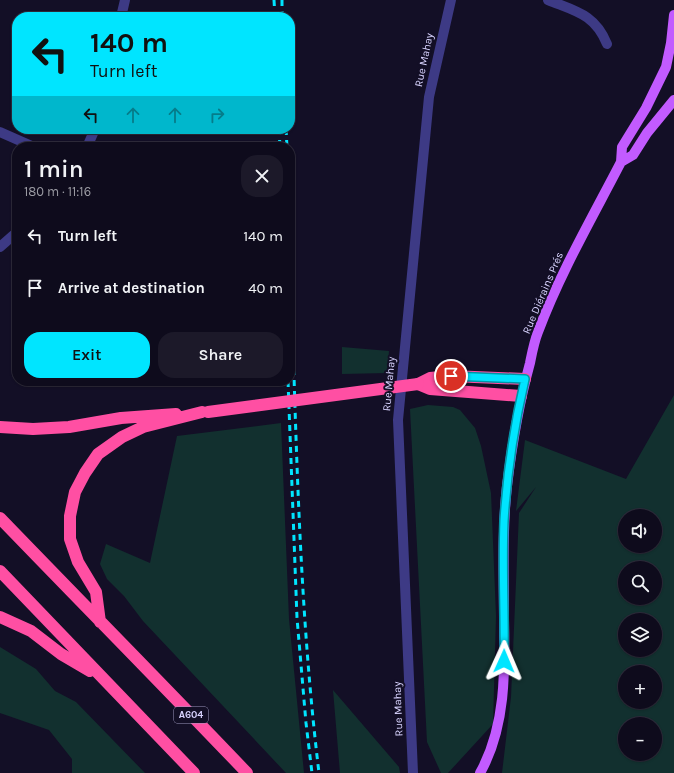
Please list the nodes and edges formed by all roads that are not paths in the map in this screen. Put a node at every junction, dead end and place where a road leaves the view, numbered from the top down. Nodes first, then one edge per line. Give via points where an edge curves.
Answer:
1 (125, 0) edge
2 (451, 0) edge
3 (548, 0) edge
4 (122, 12) edge
5 (674, 15) edge
6 (607, 44) dead end
7 (674, 100) edge
8 (0, 132) edge
9 (23, 142) edge
10 (621, 162) junction
11 (12, 236) edge
12 (0, 247) edge
13 (525, 379) junction
14 (430, 383) junction
15 (521, 396) junction
16 (205, 412) junction
17 (0, 427) edge
18 (0, 518) edge
19 (0, 571) edge
20 (0, 617) edge
21 (100, 622) junction
22 (105, 681) junction
23 (194, 773) edge
24 (247, 773) edge
25 (412, 773) edge
26 (480, 773) edge

1 - 4 street
2 - 25 street, Rue Mahay via 429,97 398,420
3 - 6 street via 590,19 603,34
5 - 10 main road, Rue Diérains Prés via 666,67 646,108 622,147
7 - 10 main road, Rue Diérains Prés via 632,155
8 - 9 street
10 - 13 main road, Rue Diérains Prés via 550,300 537,333
11 - 12 street
13 - 14 highway via 470,376
13 - 15 main road, Rue Diérains Prés
14 - 15 highway
14 - 16 highway, bridge
15 - 26 main road, Rue Diérains Prés via 504,522 502,696 491,748
16 - 17 highway via 155,414 69,427
16 - 21 highway via 143,427 122,437 98,454 75,492 70,516 70,539 78,562 96,592
18 - 21 highway, A604
19 - 22 highway
20 - 22 highway via 31,631 61,654
21 - 24 highway, A604
22 - 23 highway

